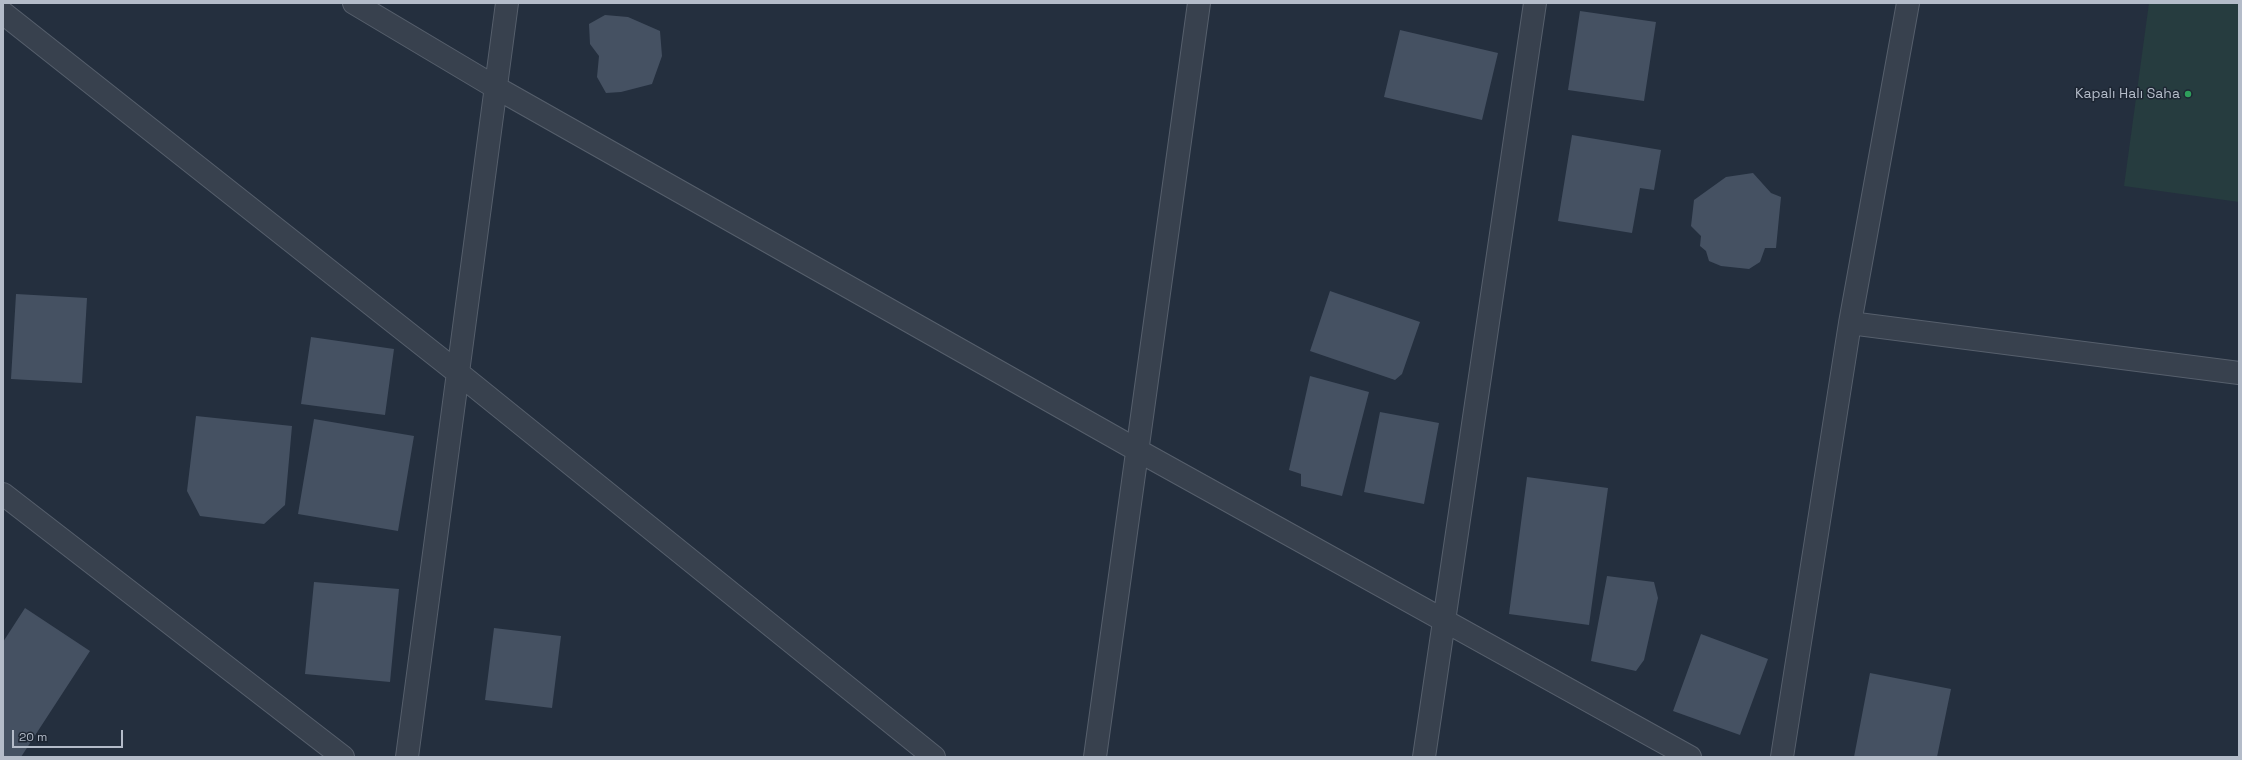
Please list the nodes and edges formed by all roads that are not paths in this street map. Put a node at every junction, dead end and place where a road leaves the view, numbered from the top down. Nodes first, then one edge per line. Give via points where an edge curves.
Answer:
1 (354, 3) edge
2 (506, 3) edge
3 (1199, 3) edge
4 (1535, 3) edge
5 (1908, 3) edge
6 (3, 13) edge
7 (495, 87) junction
8 (1850, 323) junction
9 (458, 372) junction
10 (2239, 373) edge
11 (1137, 450) junction
12 (3, 494) edge
13 (1444, 622) junction
14 (343, 757) edge
15 (407, 757) edge
16 (934, 757) edge
17 (1095, 757) edge
18 (1424, 757) edge
19 (1690, 757) edge
20 (1782, 757) edge

1 - 7 street
2 - 7 street
3 - 11 street
4 - 13 street
5 - 8 street
6 - 9 street
7 - 9 street
7 - 11 street
8 - 10 street
8 - 20 street
9 - 15 street
9 - 16 street
11 - 13 street
11 - 17 street
12 - 14 street
13 - 18 street
13 - 19 street

